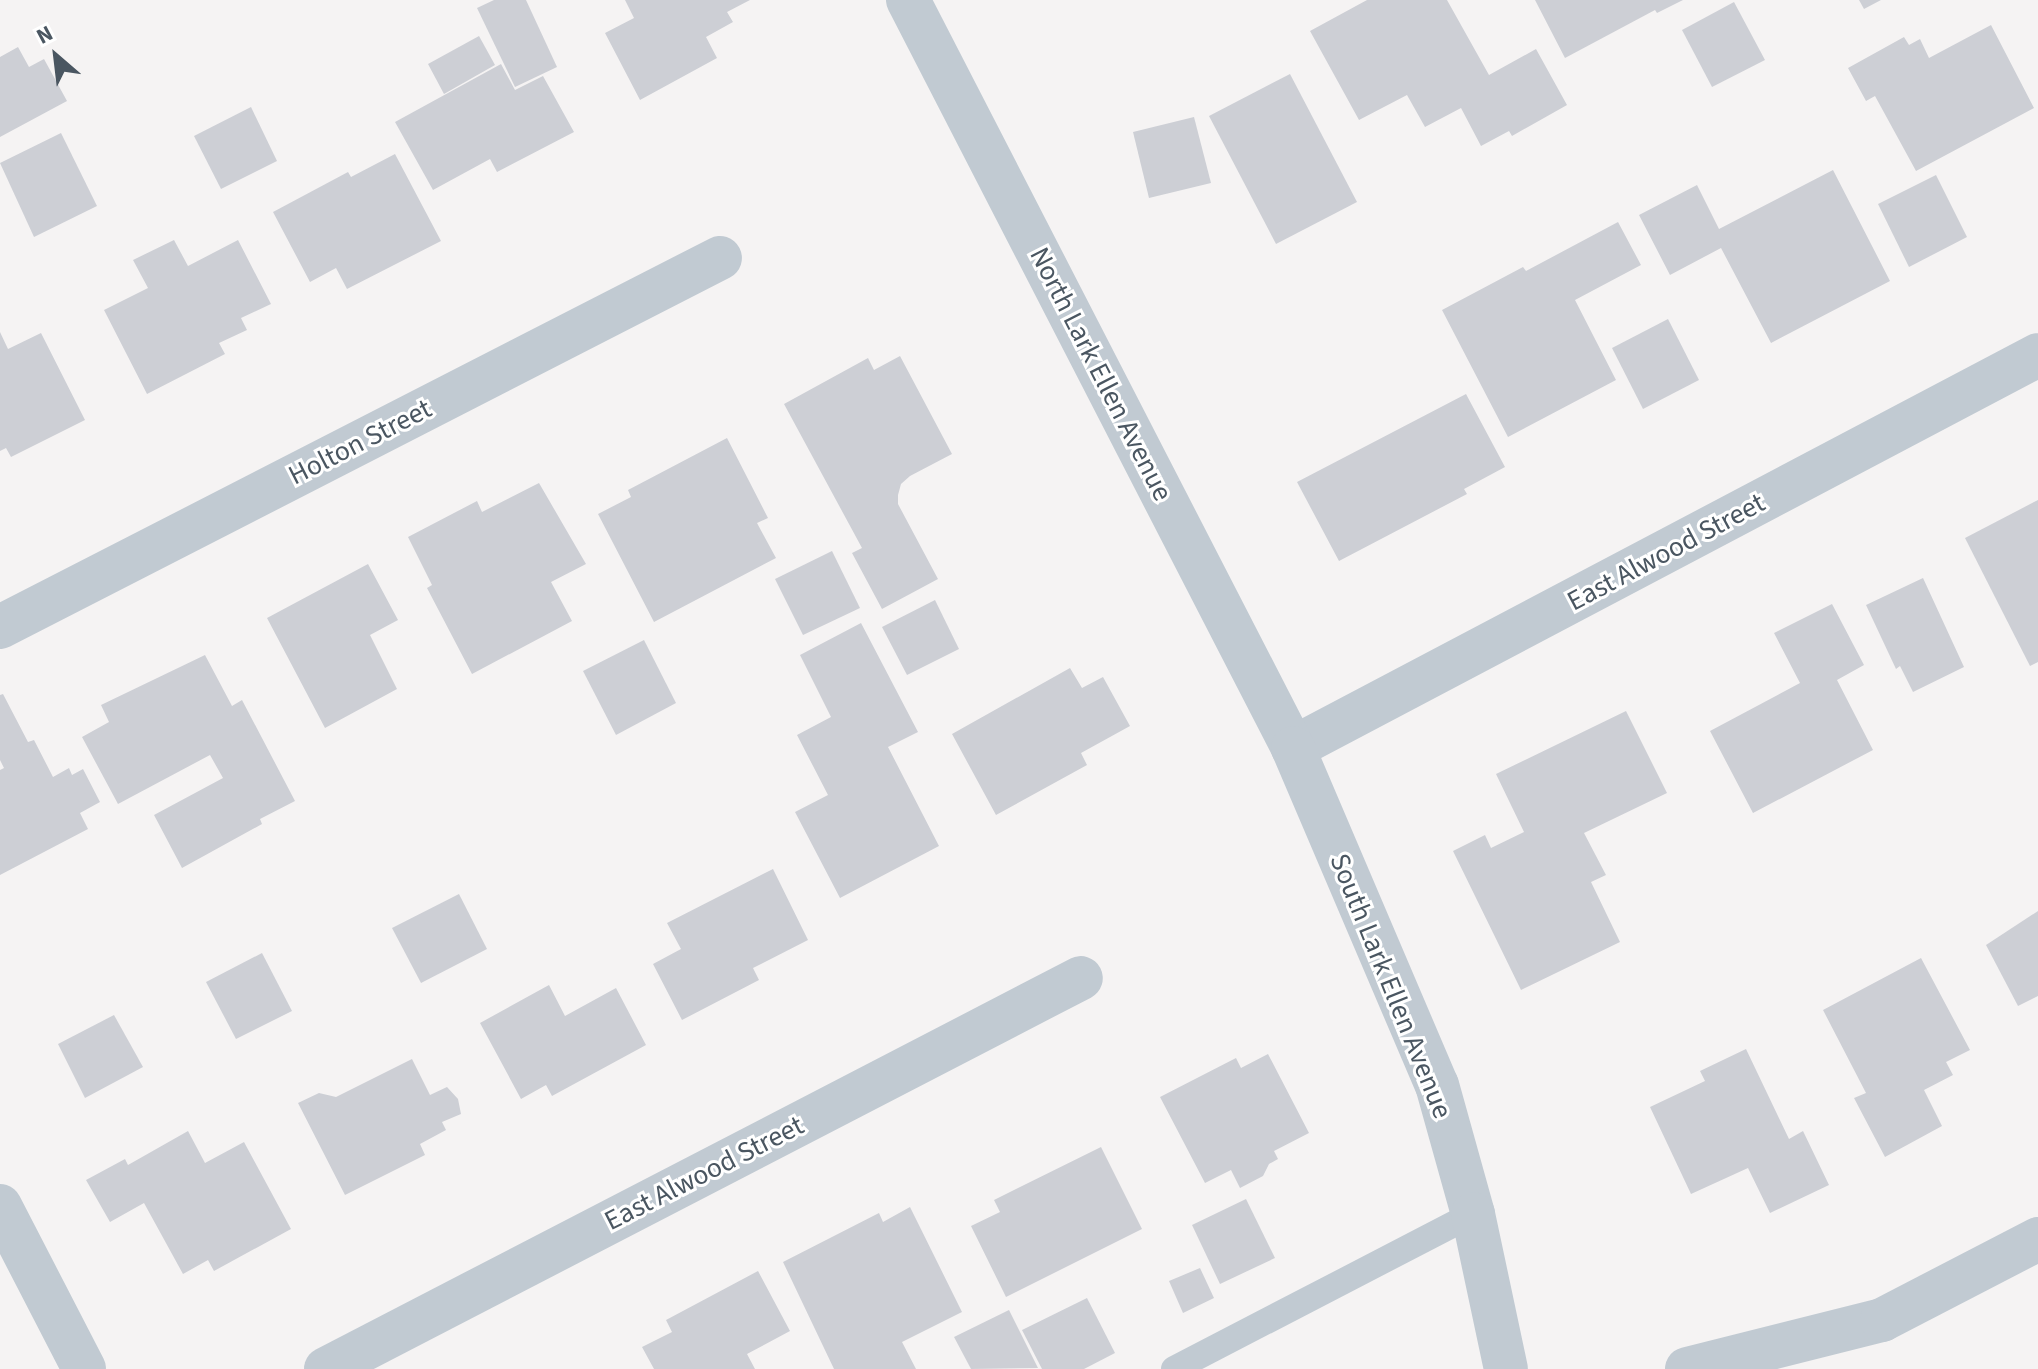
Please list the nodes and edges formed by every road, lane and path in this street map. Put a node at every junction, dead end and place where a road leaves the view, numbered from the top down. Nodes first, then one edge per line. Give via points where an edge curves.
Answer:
1 (908, 0) edge
2 (720, 258) dead end
3 (2038, 355) edge
4 (0, 627) edge
5 (1293, 748) junction
6 (1081, 978) dead end
7 (0, 1206) edge
8 (1473, 1214) junction
9 (2038, 1239) edge
10 (84, 1369) edge
11 (326, 1369) edge
12 (1174, 1369) edge
13 (1506, 1369) edge
14 (1687, 1369) edge

1 - 5 street, North Lark Ellen Avenue
2 - 4 street, Holton Street
3 - 5 street, East Alwood Street
5 - 8 street, South Lark Ellen Avenue via 1437,1085
6 - 11 street, East Alwood Street
7 - 10 street
8 - 12 lane
8 - 13 street, South Lark Ellen Avenue
9 - 14 street via 1882,1320

